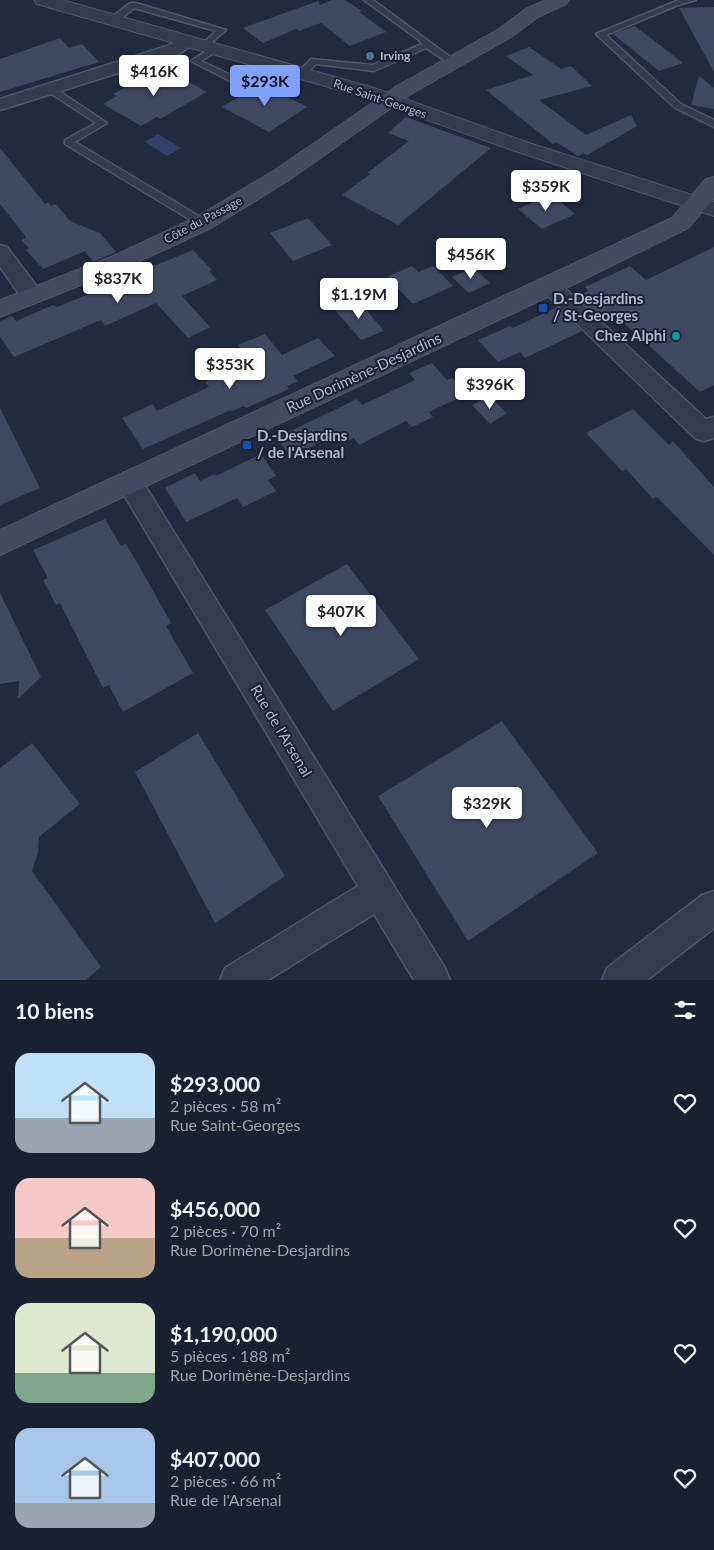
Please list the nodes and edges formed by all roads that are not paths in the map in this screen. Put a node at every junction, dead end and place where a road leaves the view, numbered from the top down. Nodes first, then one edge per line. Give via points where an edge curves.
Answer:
1 (43, 0) edge
2 (368, 0) edge
3 (692, 0) edge
4 (566, 2) edge
5 (114, 20) junction
6 (427, 45) junction
7 (202, 46) junction
8 (453, 62) junction
9 (302, 73) junction
10 (50, 89) junction
11 (389, 100) junction
12 (0, 105) edge
13 (714, 124) edge
14 (714, 184) edge
15 (706, 206) edge
16 (202, 224) junction
17 (0, 252) edge
18 (550, 286) junction
19 (32, 296) junction
20 (0, 309) edge
21 (714, 426) edge
22 (130, 483) junction
23 (0, 543) edge
24 (379, 892) junction
25 (714, 907) edge
26 (237, 980) edge
27 (433, 980) edge
28 (619, 980) edge

1 - 5 street, Rue Saint-Georges
2 - 6 lane via 422,38
3 - 13 lane via 676,3 600,34 678,106
4 - 8 main road, Côte du Passage
5 - 7 street, Rue Saint-Georges
5 - 7 lane via 133,5 222,30
6 - 8 lane
6 - 9 lane via 379,67 314,62
7 - 9 street, Rue Saint-Georges
7 - 10 street via 173,50
8 - 11 main road, Côte du Passage
9 - 11 street, Rue Saint-Georges
10 - 12 street
10 - 16 lane via 102,123 68,142
11 - 15 street, Rue Saint-Georges
11 - 16 main road, Côte du Passage via 282,175
14 - 15 main road, Rue Dorimène-Desjardins
15 - 18 main road, Rue Dorimène-Desjardins
16 - 19 main road, Côte du Passage via 119,262
17 - 19 street
18 - 21 street via 704,432
18 - 22 main road, Rue Dorimène-Desjardins
19 - 20 main road, Côte du Passage
22 - 23 main road, Rue Dorimène-Desjardins
22 - 24 street, Rue de l'Arsenal
24 - 26 street
24 - 27 street, Rue de l'Arsenal
25 - 28 street

